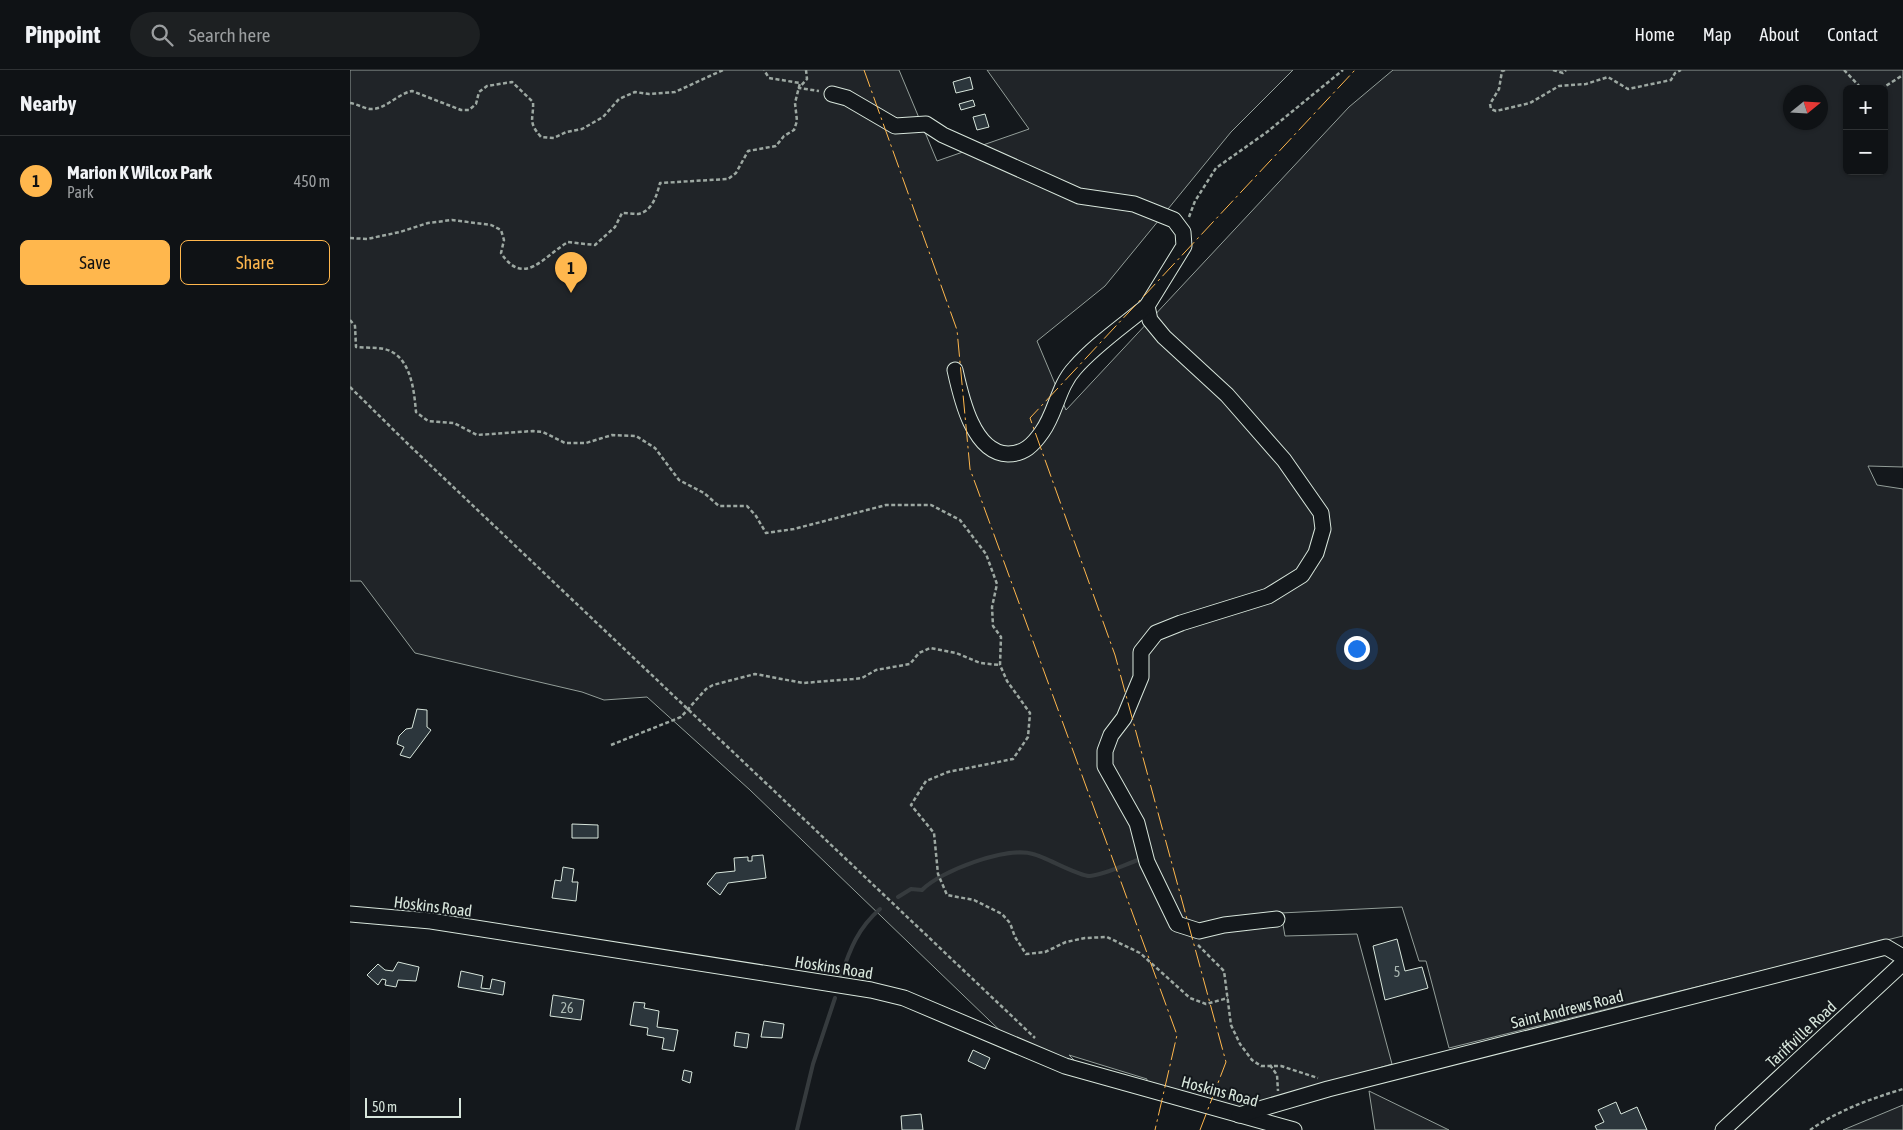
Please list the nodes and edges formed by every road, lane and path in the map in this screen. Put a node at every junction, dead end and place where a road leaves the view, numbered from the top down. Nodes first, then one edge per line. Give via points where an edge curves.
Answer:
1 (723, 70) edge
2 (764, 70) edge
3 (806, 70) edge
4 (1343, 70) edge
5 (1505, 70) edge
6 (1553, 70) edge
7 (1566, 70) edge
8 (1681, 70) edge
9 (1844, 70) edge
10 (1903, 74) edge
11 (1858, 85) edge
12 (1887, 85) edge
13 (799, 88) junction
14 (832, 94) joint
15 (350, 103) edge
16 (1183, 232) junction
17 (350, 238) edge
18 (1147, 306) junction
19 (350, 320) edge
20 (955, 370) dead end
21 (350, 387) edge
22 (1000, 665) junction
23 (686, 708) junction
24 (611, 745) dead end
25 (350, 914) edge
26 (1277, 919) dead end
27 (1186, 927) junction
28 (1903, 957) edge
29 (1903, 963) edge
30 (1228, 998) junction
31 (1037, 1039) dead end
32 (1270, 1065) junction
33 (1328, 1089) junction
34 (1903, 1089) edge
35 (1281, 1101) junction
36 (1239, 1114) junction
37 (1294, 1130) edge
38 (1723, 1130) edge
39 (1810, 1130) edge

1 - 15 path via 675,92 635,92 619,100 593,124 554,138 541,137 533,128 533,102 512,82 487,86 479,92 476,104 469,110 461,110 412,91 378,108 369,109
2 - 13 path via 769,78 800,83
3 - 13 path via 807,79
4 - 16 path via 1216,168 1195,201
5 - 8 path via 1490,104 1496,111 1530,103 1559,86 1608,78 1628,89 1641,88 1672,80
6 - 7 path via 1563,73
9 - 11 path
10 - 12 path
13 - 14 path
13 - 17 path via 794,130 776,146 748,151 736,173 728,179 660,183 655,201 647,209 639,214 622,213 614,228 595,245 568,242 543,262 524,269 516,269 508,263 501,253 504,240 501,230 491,225 452,220 367,239
14 - 16 street via 847,98 895,126 926,124 1079,196 1134,204 1156,212 1174,220
16 - 18 street via 1184,246
18 - 20 street via 1074,368 1042,432 1029,448 1016,454 1000,453 980,437 969,419
18 - 27 street via 1150,320 1164,338 1227,395 1284,460 1321,513 1322,529 1316,552 1302,575 1268,596 1156,633 1141,652 1141,677 1124,718 1111,735 1105,751 1105,766 1137,823 1147,862 1177,924
19 - 22 path via 355,326 356,346 383,349 400,361 413,381 416,412 428,422 454,423 477,435 543,432 574,444 612,435 636,436 655,448 679,480 704,492 719,506 747,506 766,533 886,505 931,506 960,520 986,554 997,584 992,607 994,626 1001,637
21 - 23 path
22 - 23 path via 930,648 919,653 910,664 876,670 862,678 803,683 755,674 706,689
22 - 30 path via 1007,681 1030,713 1028,737 1013,759 948,772 926,781 911,805 934,833 938,874 947,895 974,900 1002,914 1010,922 1026,954 1045,952 1066,942 1085,938 1107,937 1140,953 1190,998 1206,1004
23 - 24 path via 681,716
23 - 31 path
25 - 36 street, Hoskins Road via 431,921 871,990 912,1001 1065,1066
26 - 27 street via 1199,931
27 - 30 path via 1224,971
28 - 33 street, Saint Andrews Road via 1886,947
29 - 38 street, Tariffville Road
30 - 32 path via 1231,1025 1243,1048 1261,1066
32 - 33 path via 1301,1071 1326,1081
32 - 35 path via 1277,1074
33 - 35 street, Saint Andrews Road
34 - 39 path via 1844,1110
35 - 36 street, Saint Andrews Road
36 - 37 street, Hoskins Road

